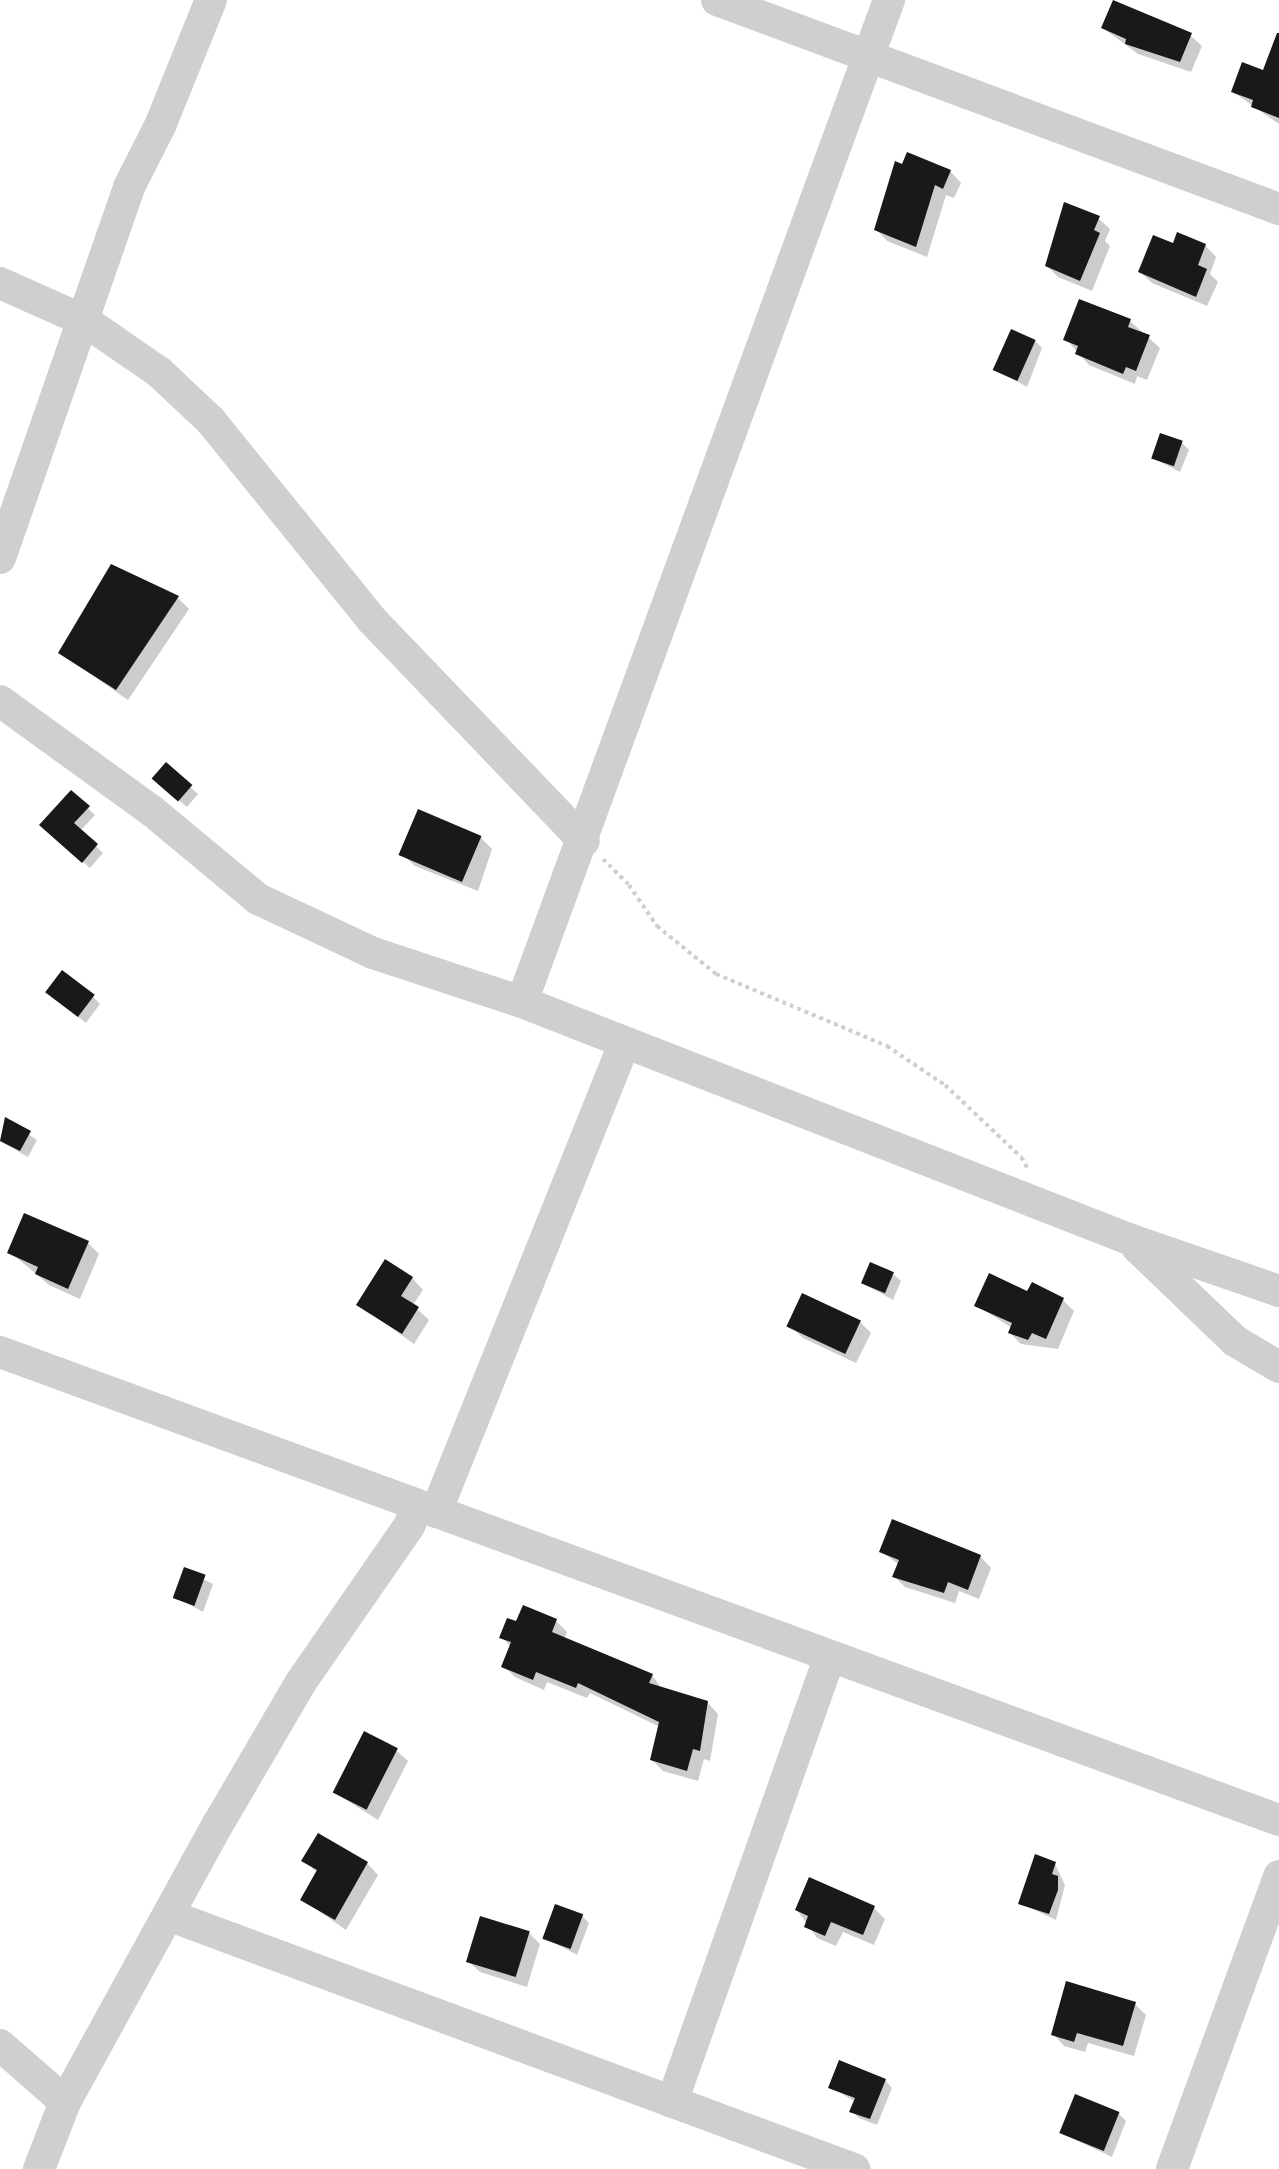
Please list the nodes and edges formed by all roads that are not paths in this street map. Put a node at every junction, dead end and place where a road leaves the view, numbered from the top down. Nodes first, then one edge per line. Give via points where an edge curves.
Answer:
1 (211, 0) edge
2 (717, 0) edge
3 (889, 0) edge
4 (869, 54) junction
5 (1279, 209) edge
6 (0, 283) edge
7 (85, 321) junction
8 (0, 558) edge
9 (0, 701) edge
10 (584, 841) junction
11 (522, 1002) junction
12 (624, 1044) junction
13 (1129, 1239) junction
14 (1279, 1291) edge
15 (0, 1352) edge
16 (1279, 1367) edge
17 (427, 1509) junction
18 (829, 1658) junction
19 (1279, 1820) edge
20 (1279, 1876) edge
21 (168, 1915) junction
22 (0, 2045) edge
23 (65, 2102) junction
24 (672, 2102) junction
25 (39, 2169) edge
26 (854, 2169) edge
27 (1172, 2169) edge

1 - 7 street via 129,187
2 - 4 street
3 - 4 street
4 - 5 street
4 - 10 street
6 - 7 street
7 - 8 street
7 - 10 street via 159,372 211,421 372,620
9 - 11 street via 152,811 258,899 373,953
10 - 11 street
11 - 12 street
12 - 13 street
12 - 17 street
13 - 14 street
13 - 16 street via 1235,1341
15 - 17 street
17 - 18 street
17 - 21 street via 409,1526 301,1682
18 - 19 street
18 - 24 street
20 - 27 street
21 - 23 street
21 - 24 street
22 - 23 street
23 - 25 street
24 - 26 street

